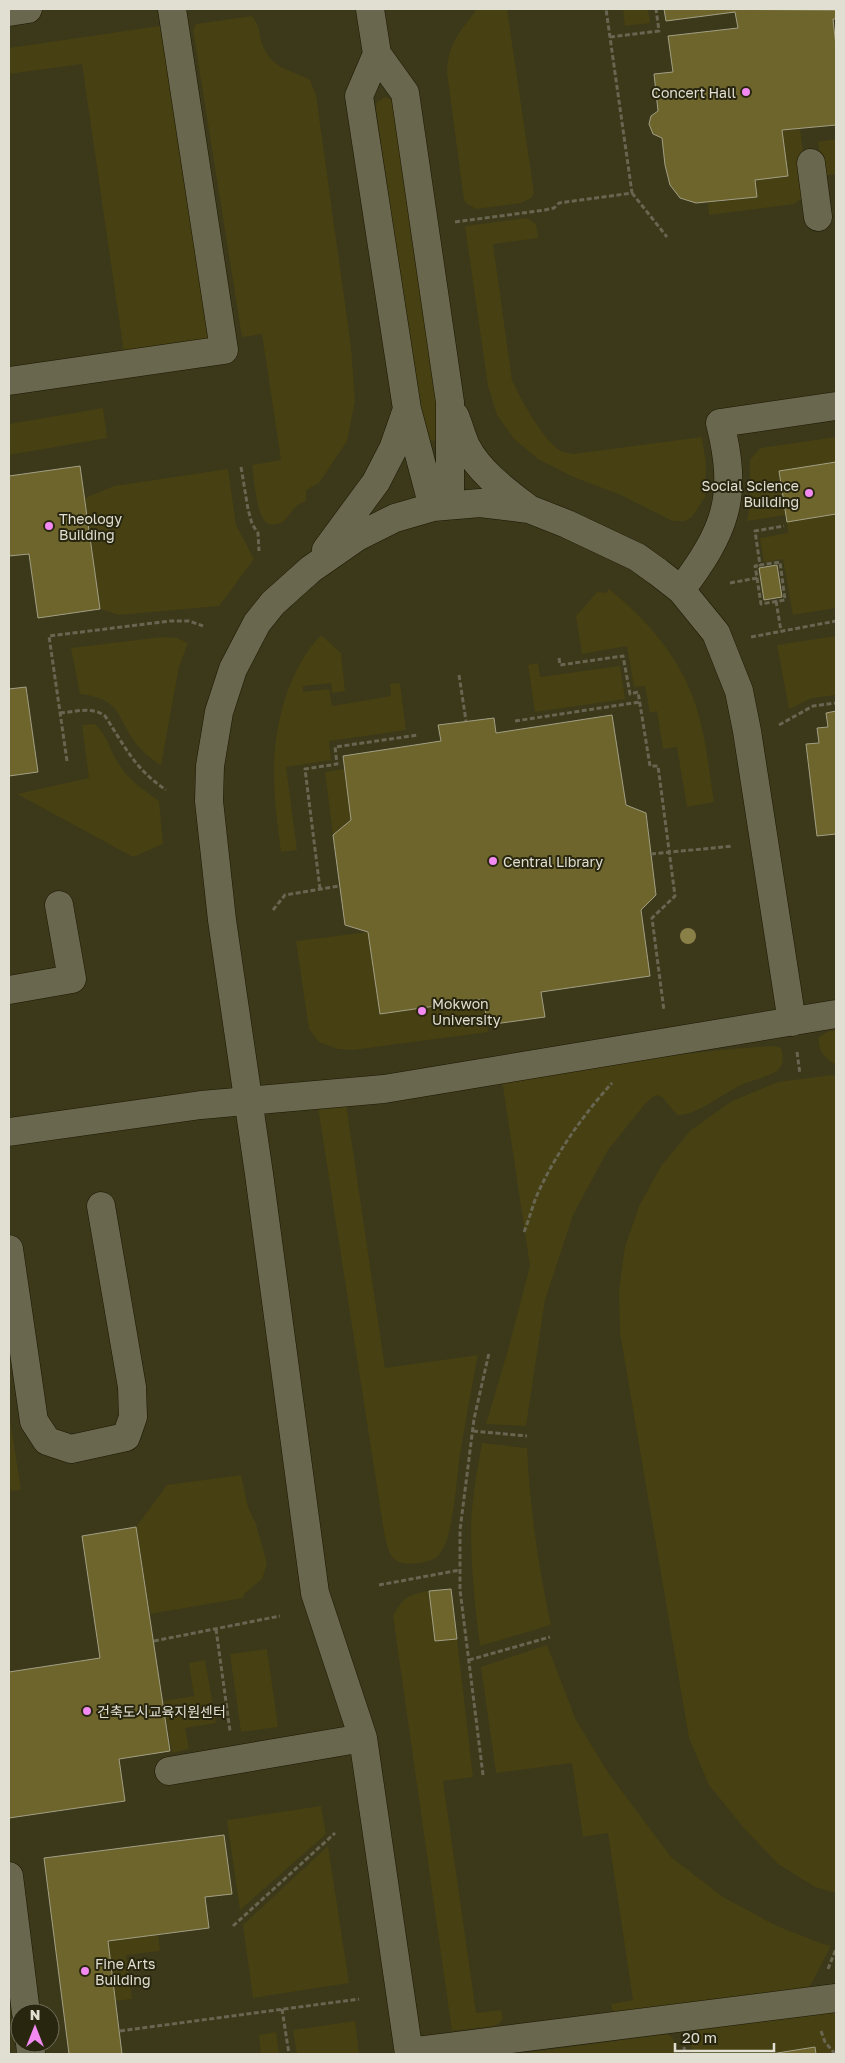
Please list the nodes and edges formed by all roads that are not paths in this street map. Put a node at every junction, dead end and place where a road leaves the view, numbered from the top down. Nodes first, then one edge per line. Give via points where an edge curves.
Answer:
1 (28, 9) edge
2 (172, 9) edge
3 (370, 9) edge
4 (9, 12) edge
5 (377, 54) junction
6 (811, 163) dead end
7 (818, 217) dead end
8 (9, 382) edge
9 (450, 402) junction
10 (836, 406) edge
11 (407, 409) junction
12 (442, 506) junction
13 (529, 509) junction
14 (311, 570) junction
15 (681, 590) junction
16 (59, 905) dead end
17 (9, 990) edge
18 (836, 1014) edge
19 (792, 1022) junction
20 (248, 1100) junction
21 (9, 1132) edge
22 (101, 1206) dead end
23 (9, 1249) edge
24 (363, 1738) junction
25 (169, 1771) dead end
26 (9, 1876) edge
27 (836, 1998) edge
28 (25, 2003) edge
29 (409, 2053) edge

1 - 4 lane
2 - 8 lane via 224,350
3 - 5 lane
5 - 9 lane via 405,93
5 - 11 lane via 359,96
6 - 7 lane
9 - 12 lane
9 - 13 lane via 466,446 482,468
10 - 15 lane via 720,424 727,450 728,501 718,534
11 - 12 lane
11 - 14 lane via 393,449 376,482
12 - 13 lane via 480,503
12 - 14 lane via 395,518 357,537
13 - 15 lane via 637,557
14 - 20 lane via 273,603 244,646 219,712 210,766 209,801 219,893
15 - 19 lane via 716,633 738,691
16 - 17 lane via 72,979
18 - 19 lane
19 - 20 lane via 384,1089
20 - 21 lane
20 - 24 lane via 315,1594
22 - 23 lane via 132,1387 133,1418 126,1437 71,1449 47,1441 34,1421
24 - 25 lane
24 - 29 lane
26 - 28 lane
27 - 29 lane

